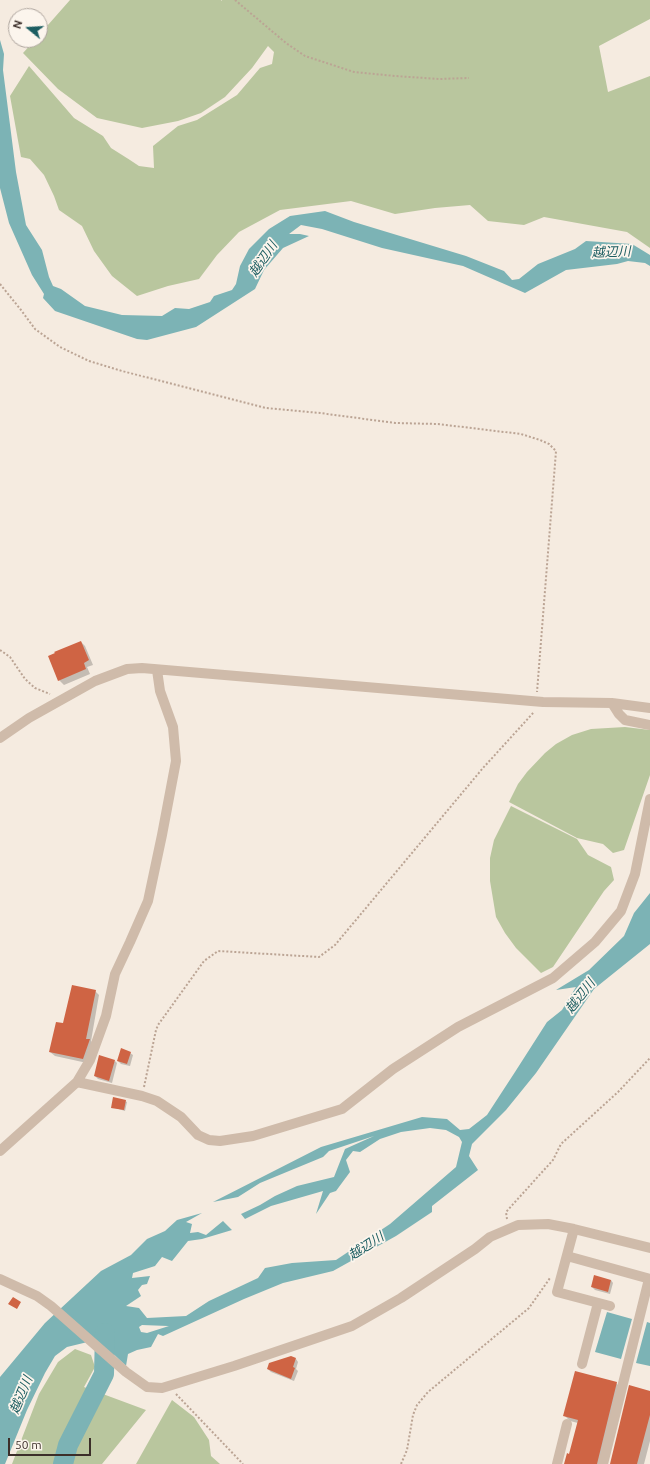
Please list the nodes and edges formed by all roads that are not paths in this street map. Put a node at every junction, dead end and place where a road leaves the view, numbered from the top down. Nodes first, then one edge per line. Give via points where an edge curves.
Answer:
1 (157, 670) junction
2 (612, 703) junction
3 (650, 708) edge
4 (650, 725) edge
5 (0, 738) edge
6 (650, 799) edge
7 (77, 1082) junction
8 (0, 1151) edge
9 (574, 1229) junction
10 (650, 1248) edge
11 (567, 1256) junction
12 (0, 1279) edge
13 (650, 1279) edge
14 (598, 1303) junction
15 (610, 1306) dead end
16 (582, 1364) dead end
17 (567, 1424) dead end
18 (557, 1464) edge
19 (603, 1464) edge

1 - 2 street via 540,701
1 - 5 street via 127,669 95,681
1 - 7 street via 160,691 173,727 176,761 162,835 148,901 115,974 106,1016 90,1060
2 - 3 street
2 - 4 street via 625,720
6 - 7 street via 635,874 624,904 595,942 553,978 458,1026 393,1069 342,1109 253,1136 210,1140 198,1135 181,1117 157,1101
7 - 8 street
9 - 10 street
9 - 11 street
9 - 12 street via 548,1224 508,1228 490,1237 401,1298 352,1326 162,1388 147,1387 126,1372 51,1306 37,1296
11 - 13 street
11 - 14 street via 557,1292
13 - 19 street
14 - 15 street
14 - 16 street
17 - 18 street

